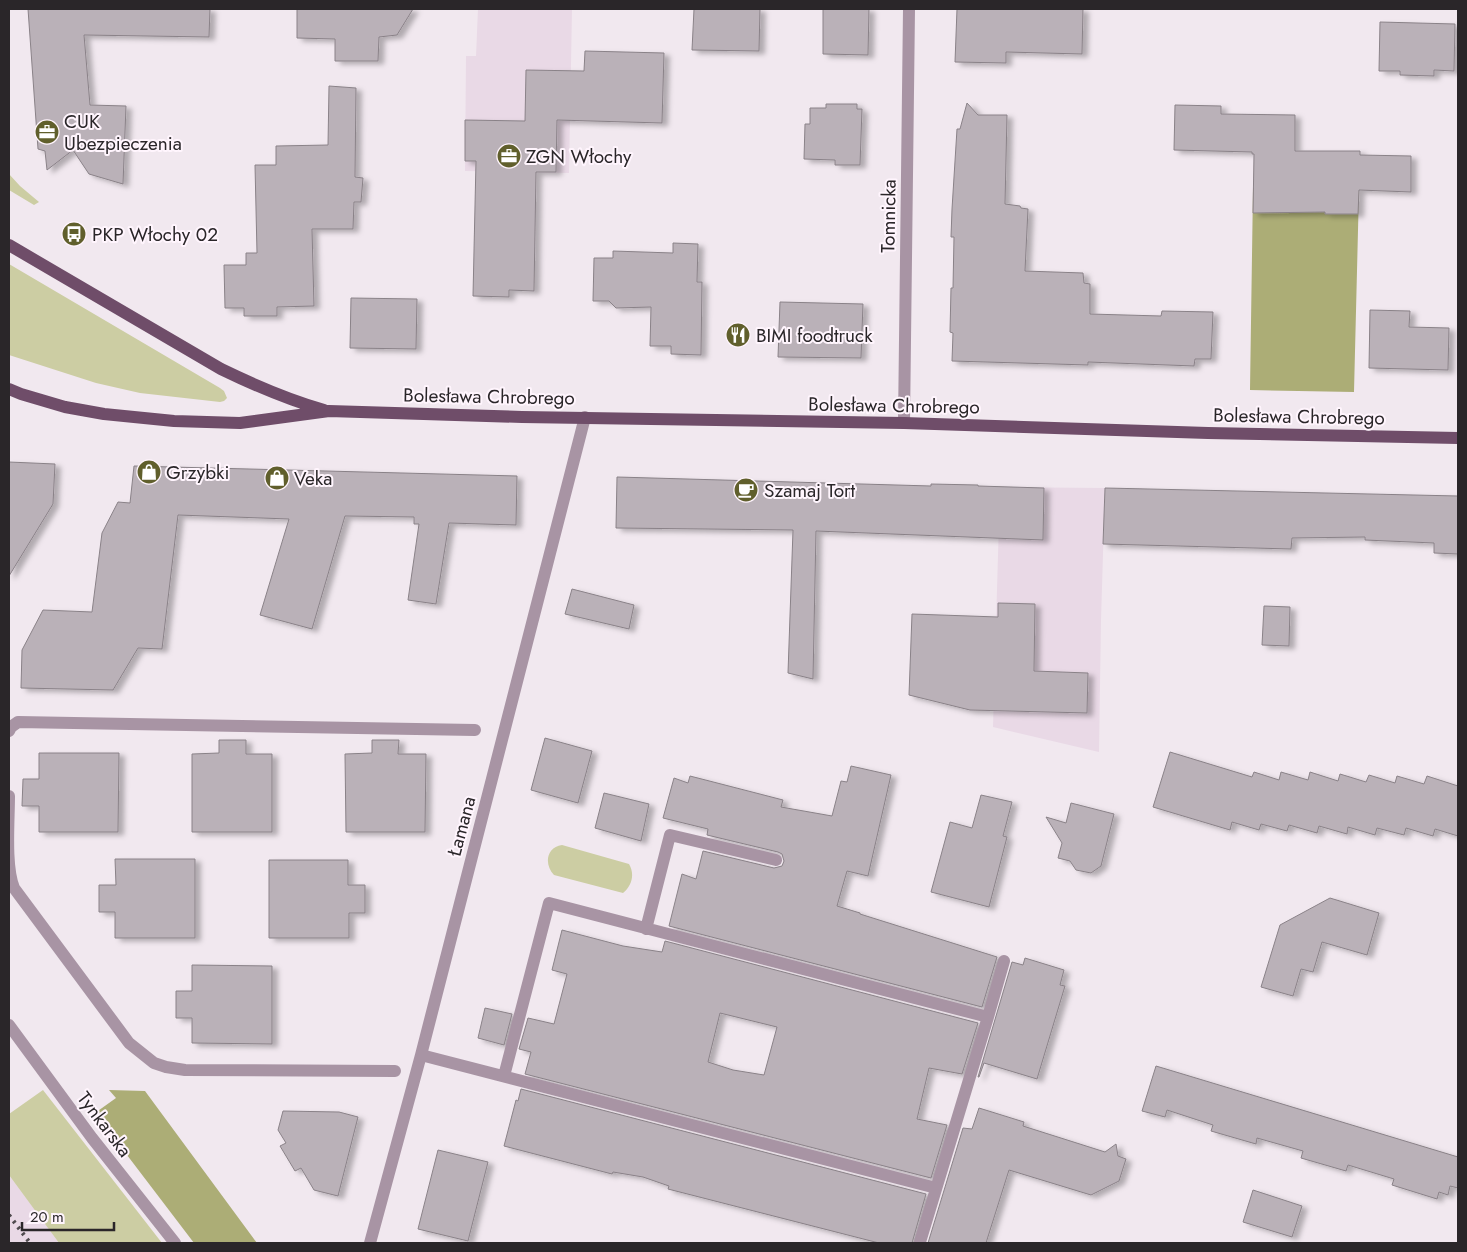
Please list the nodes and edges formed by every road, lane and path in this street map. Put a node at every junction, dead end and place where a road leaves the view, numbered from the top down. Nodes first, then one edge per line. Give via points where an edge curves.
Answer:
1 (909, 9) edge
2 (9, 245) edge
3 (9, 389) edge
4 (329, 411) junction
5 (585, 417) junction
6 (904, 423) junction
7 (1458, 438) edge
8 (475, 730) dead end
9 (9, 731) edge
10 (9, 796) edge
11 (776, 860) dead end
12 (646, 929) junction
13 (1004, 962) dead end
14 (988, 1017) junction
15 (9, 1025) edge
16 (421, 1055) junction
17 (395, 1071) dead end
18 (504, 1076) junction
19 (936, 1188) junction
20 (920, 1242) dead end
21 (175, 1243) edge
22 (370, 1243) edge

1 - 6 street, Tomnicka
2 - 4 main road, Bolesława Chrobrego via 221,369 257,386
3 - 4 main road, Bolesława Chrobrego via 65,407 174,421 240,423
4 - 5 main road, Bolesława Chrobrego
5 - 6 main road, Bolesława Chrobrego
5 - 16 street, Łamana
6 - 7 main road, Bolesława Chrobrego
8 - 9 street via 18,722
10 - 17 street via 9,866 14,888 129,1043 154,1062 185,1070
11 - 12 street via 670,835
12 - 14 street
12 - 18 street via 549,903
13 - 14 street
14 - 19 street
15 - 21 street, Tynkarska
16 - 18 street
16 - 22 street, Łamana
18 - 19 street
19 - 20 street

